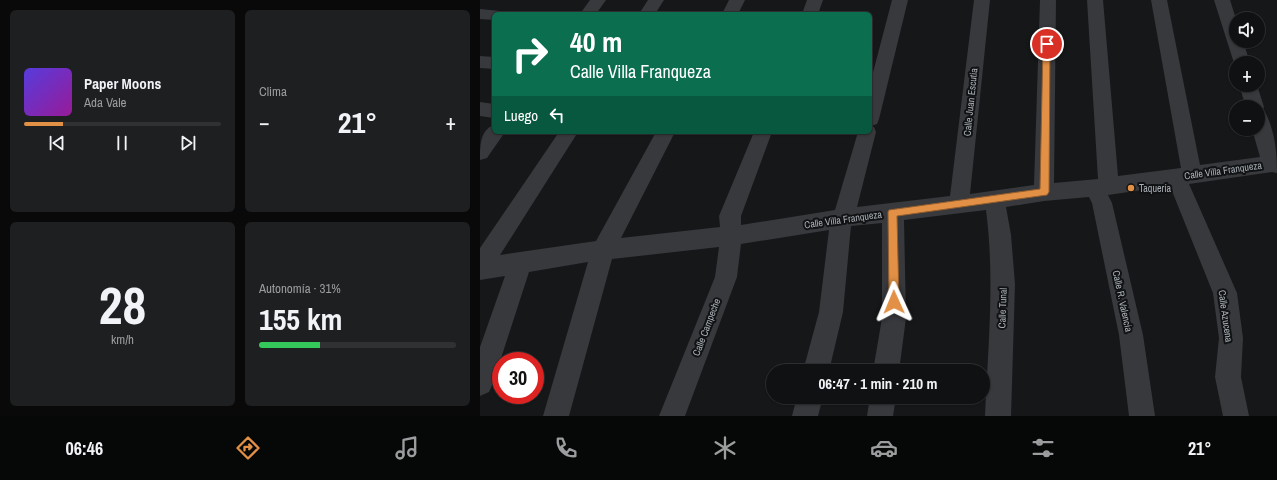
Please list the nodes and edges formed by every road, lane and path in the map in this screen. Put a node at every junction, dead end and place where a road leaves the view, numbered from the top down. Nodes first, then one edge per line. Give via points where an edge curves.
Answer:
1 (598, 0) edge
2 (656, 0) edge
3 (737, 0) edge
4 (815, 0) edge
5 (900, 0) edge
6 (982, 0) edge
7 (1048, 0) edge
8 (1095, 0) edge
9 (1159, 0) edge
10 (1222, 0) edge
11 (589, 12) edge
12 (648, 12) edge
13 (731, 12) edge
14 (811, 12) edge
15 (480, 14) edge
16 (492, 15) edge
17 (1240, 56) edge
18 (480, 62) edge
19 (492, 63) edge
20 (480, 109) edge
21 (492, 111) edge
22 (872, 111) edge
23 (494, 134) edge
24 (568, 134) edge
25 (665, 134) edge
26 (762, 134) edge
27 (866, 134) edge
28 (1265, 136) edge
29 (480, 152) edge
30 (1275, 164) edge
31 (1184, 176) junction
32 (1102, 187) junction
33 (1044, 192) junction
34 (995, 200) junction
35 (959, 204) junction
36 (893, 212) junction
37 (844, 218) junction
38 (731, 236) junction
39 (603, 250) junction
40 (521, 262) junction
41 (480, 268) edge
42 (818, 364) edge
43 (887, 364) edge
44 (480, 383) edge
45 (808, 404) edge
46 (882, 404) edge
47 (556, 416) edge
48 (672, 416) edge
49 (805, 416) edge
50 (880, 416) edge
51 (998, 416) edge
52 (1142, 416) edge
53 (1236, 416) edge

1 - 11 street
2 - 12 street
3 - 13 street
4 - 14 street
5 - 22 street
6 - 35 street, Calle Juan Escutia
7 - 33 street
8 - 32 street, Calle R. Valencia
9 - 31 street, Calle Azucena
10 - 17 street
15 - 16 street
18 - 19 street
20 - 21 street
23 - 29 street
24 - 41 street
25 - 39 street
26 - 38 street, Calle Campeche via 730,216
27 - 37 street
28 - 30 street
30 - 31 street, Calle Villa Franqueza
31 - 32 street, Calle Villa Franqueza
31 - 53 street, Calle Azucena via 1225,293 1231,338 1228,377
32 - 33 street, Calle Villa Franqueza
32 - 52 street, Calle R. Valencia via 1102,204 1131,335
33 - 34 street, Calle Villa Franqueza
34 - 35 street, Calle Villa Franqueza
34 - 51 street, Calle Tunal via 1003,284
35 - 36 street, Calle Villa Franqueza
36 - 37 street, Calle Villa Franqueza
36 - 43 street via 894,318
37 - 38 street, Calle Villa Franqueza
37 - 42 street via 839,231 831,312
38 - 39 street, Calle Villa Franqueza
38 - 48 street, Calle Campeche via 726,277
39 - 40 street, Calle Villa Franqueza
39 - 47 street
40 - 41 street, Calle Villa Franqueza
40 - 44 street
45 - 49 street
46 - 50 street

